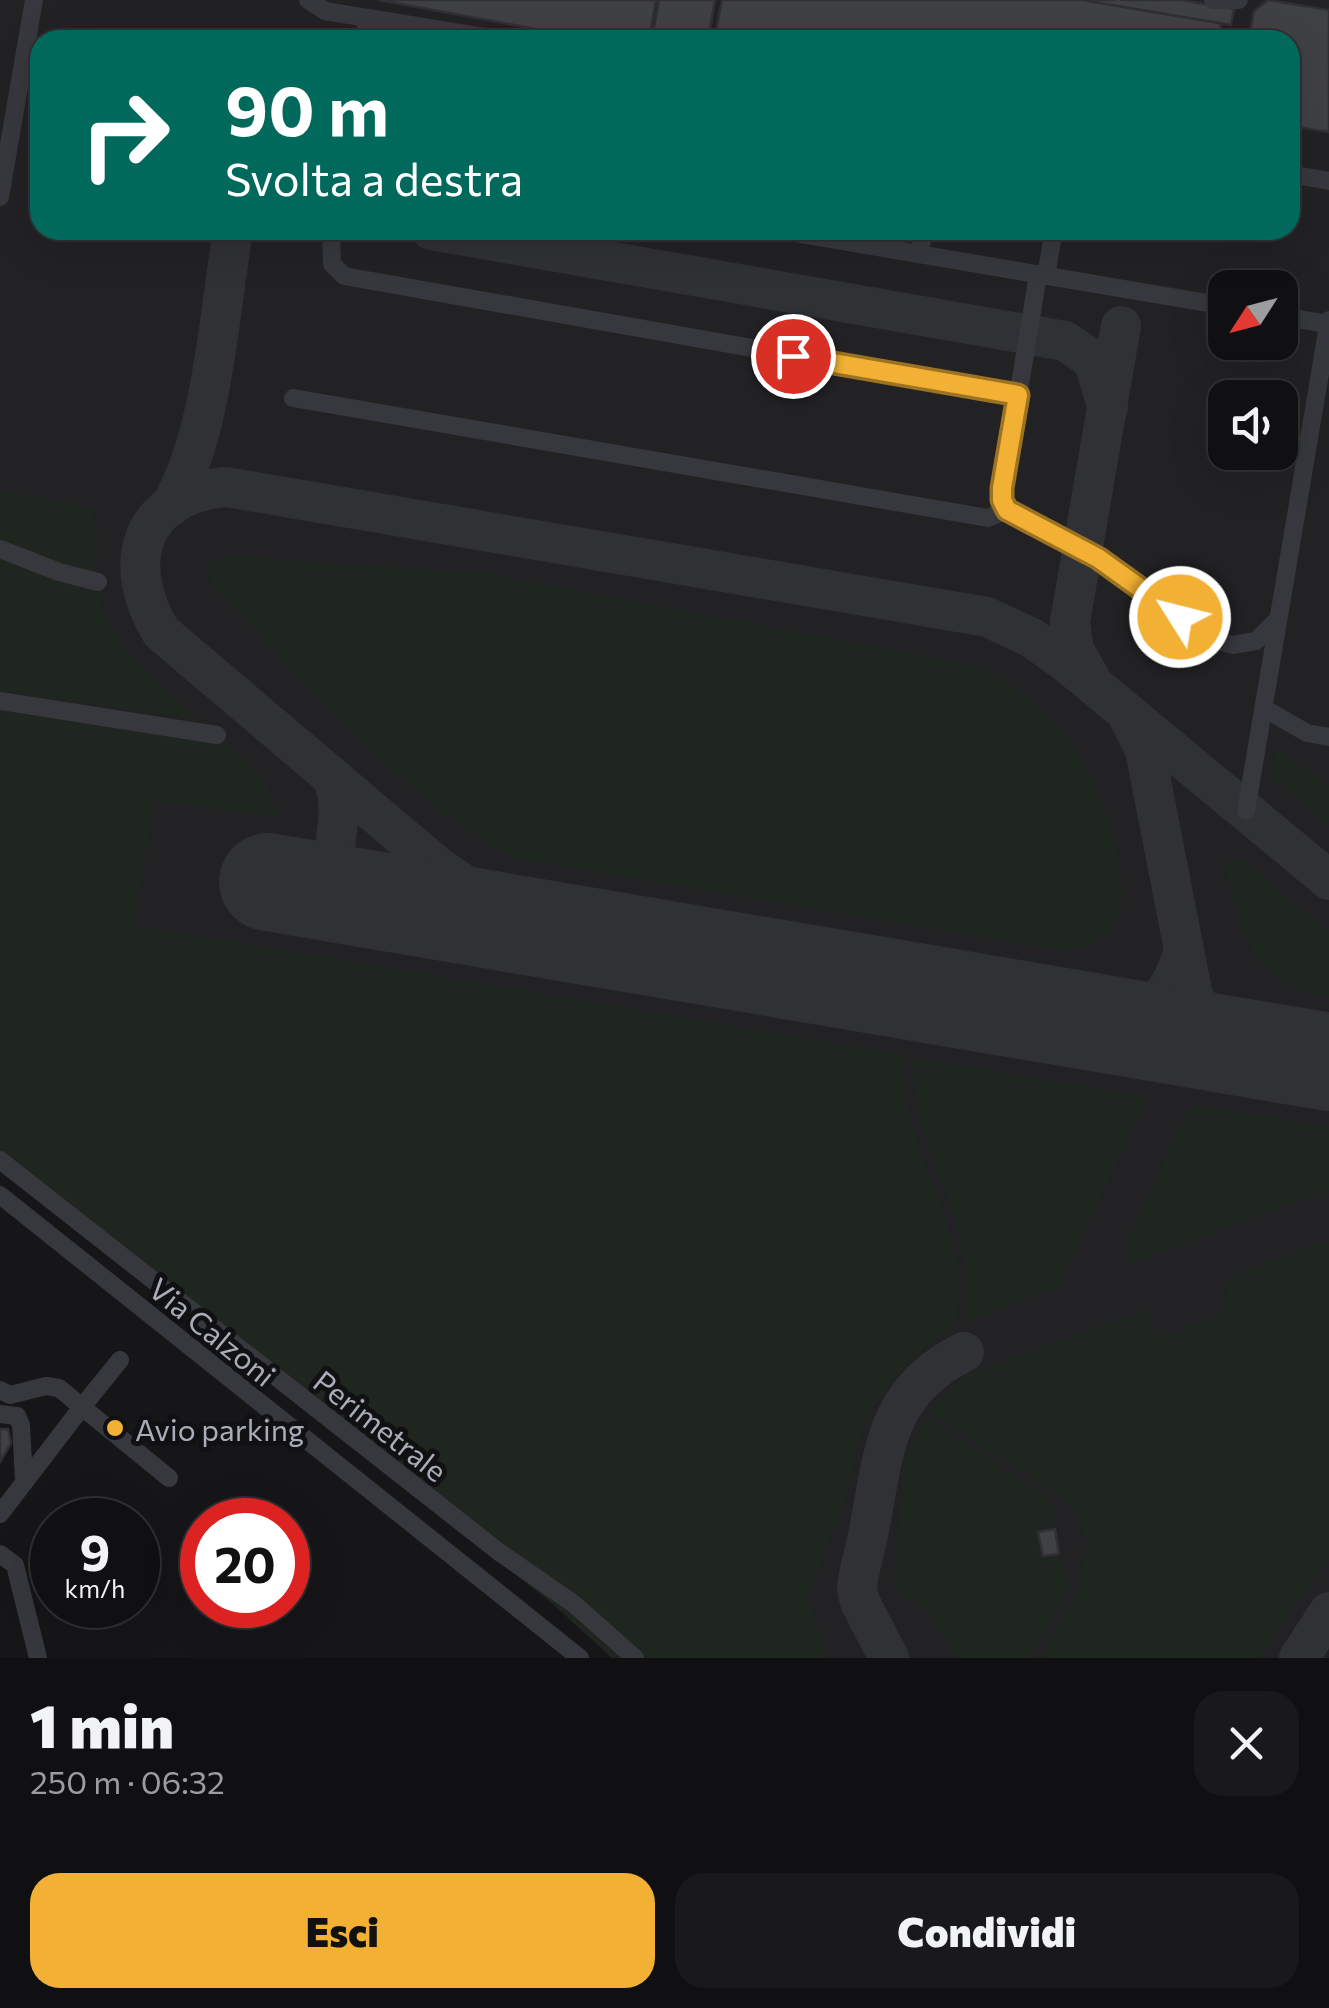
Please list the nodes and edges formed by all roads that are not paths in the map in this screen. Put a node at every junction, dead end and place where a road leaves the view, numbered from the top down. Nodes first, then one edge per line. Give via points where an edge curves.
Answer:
1 (34, 0) edge
2 (308, 0) edge
3 (1239, 0) edge
4 (1209, 7) edge
5 (368, 18) junction
6 (366, 30) edge
7 (441, 30) edge
8 (1300, 176) edge
9 (1329, 180) edge
10 (0, 196) edge
11 (331, 240) edge
12 (836, 240) edge
13 (922, 240) edge
14 (1051, 240) edge
15 (920, 254) junction
16 (1042, 275) junction
17 (1208, 303) edge
18 (1298, 318) edge
19 (1329, 322) edge
20 (1018, 395) junction
21 (293, 398) dead end
22 (1007, 510) junction
23 (0, 549) edge
24 (98, 582) dead end
25 (1278, 618) junction
26 (0, 701) edge
27 (1265, 709) junction
28 (217, 735) dead end
29 (1329, 737) edge
30 (1246, 811) dead end
31 (0, 1160) edge
32 (0, 1195) edge
33 (120, 1360) dead end
34 (0, 1390) edge
35 (82, 1407) junction
36 (3, 1410) edge
37 (169, 1478) dead end
38 (24, 1482) junction
39 (0, 1514) edge
40 (0, 1554) edge
41 (38, 1658) edge
42 (580, 1658) edge
43 (635, 1658) edge

1 - 10 street
2 - 5 street
3 - 4 street
5 - 6 street
5 - 7 street
8 - 9 street
11 - 20 street via 332,264 344,276
12 - 15 street
13 - 15 street
14 - 16 street
15 - 16 street
16 - 17 street
16 - 20 street
18 - 19 street
19 - 25 street
20 - 22 street via 1002,488
21 - 22 street via 988,518
22 - 25 street via 1098,558 1207,637 1232,645 1256,641
23 - 24 street
25 - 27 street
26 - 28 street
27 - 29 street
27 - 30 street
31 - 43 street, Perimetrale
32 - 42 street, Via Calzoni
33 - 35 street
34 - 35 street via 10,1395 59,1388
35 - 37 street
35 - 38 street
36 - 38 street via 21,1425
38 - 39 street
40 - 41 street via 15,1565

